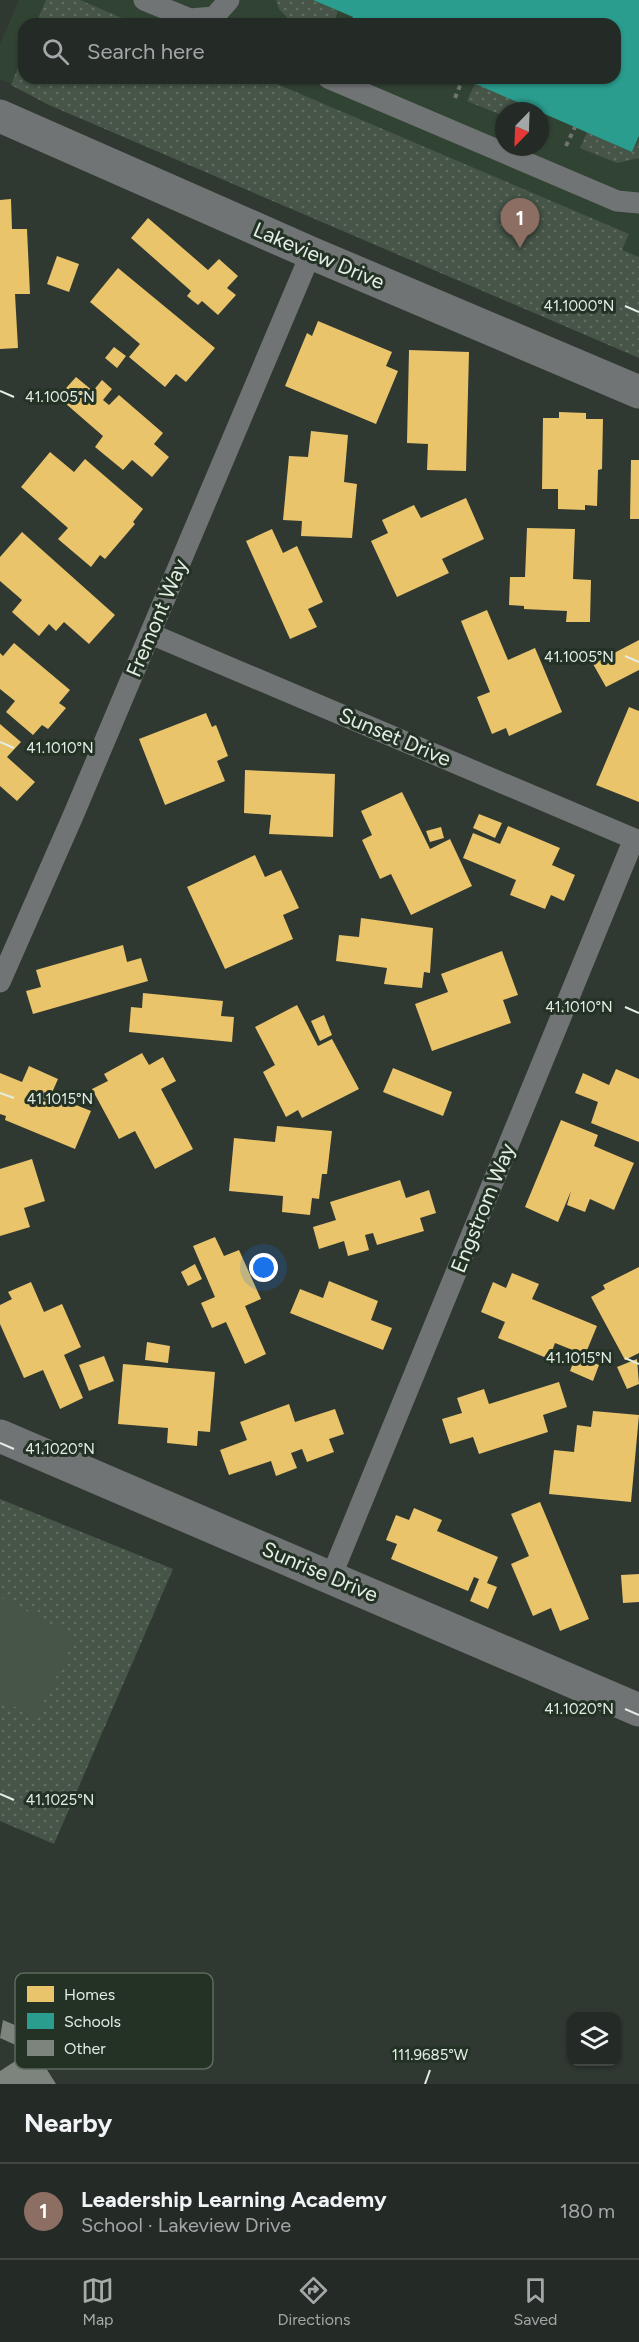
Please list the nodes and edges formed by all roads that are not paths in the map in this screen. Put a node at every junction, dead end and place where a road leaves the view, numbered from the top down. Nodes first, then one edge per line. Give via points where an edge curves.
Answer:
1 (144, 0) edge
2 (229, 0) edge
3 (186, 18) edge
4 (210, 18) edge
5 (342, 84) edge
6 (0, 117) edge
7 (639, 203) edge
8 (311, 253) junction
9 (639, 392) edge
10 (151, 634) junction
11 (637, 840) edge
12 (0, 982) edge
13 (0, 1436) edge
14 (331, 1577) junction
15 (639, 1710) edge

1 - 3 lane
2 - 4 lane
5 - 7 lane via 617,201
6 - 8 street, Lakeview Drive
8 - 9 street, Lakeview Drive
8 - 10 lane, Fremont Way
10 - 11 lane, Sunset Drive
10 - 12 lane, Fremont Way
11 - 14 lane, Engstrom Way
13 - 14 street, Sunrise Drive
14 - 15 street, Sunrise Drive

